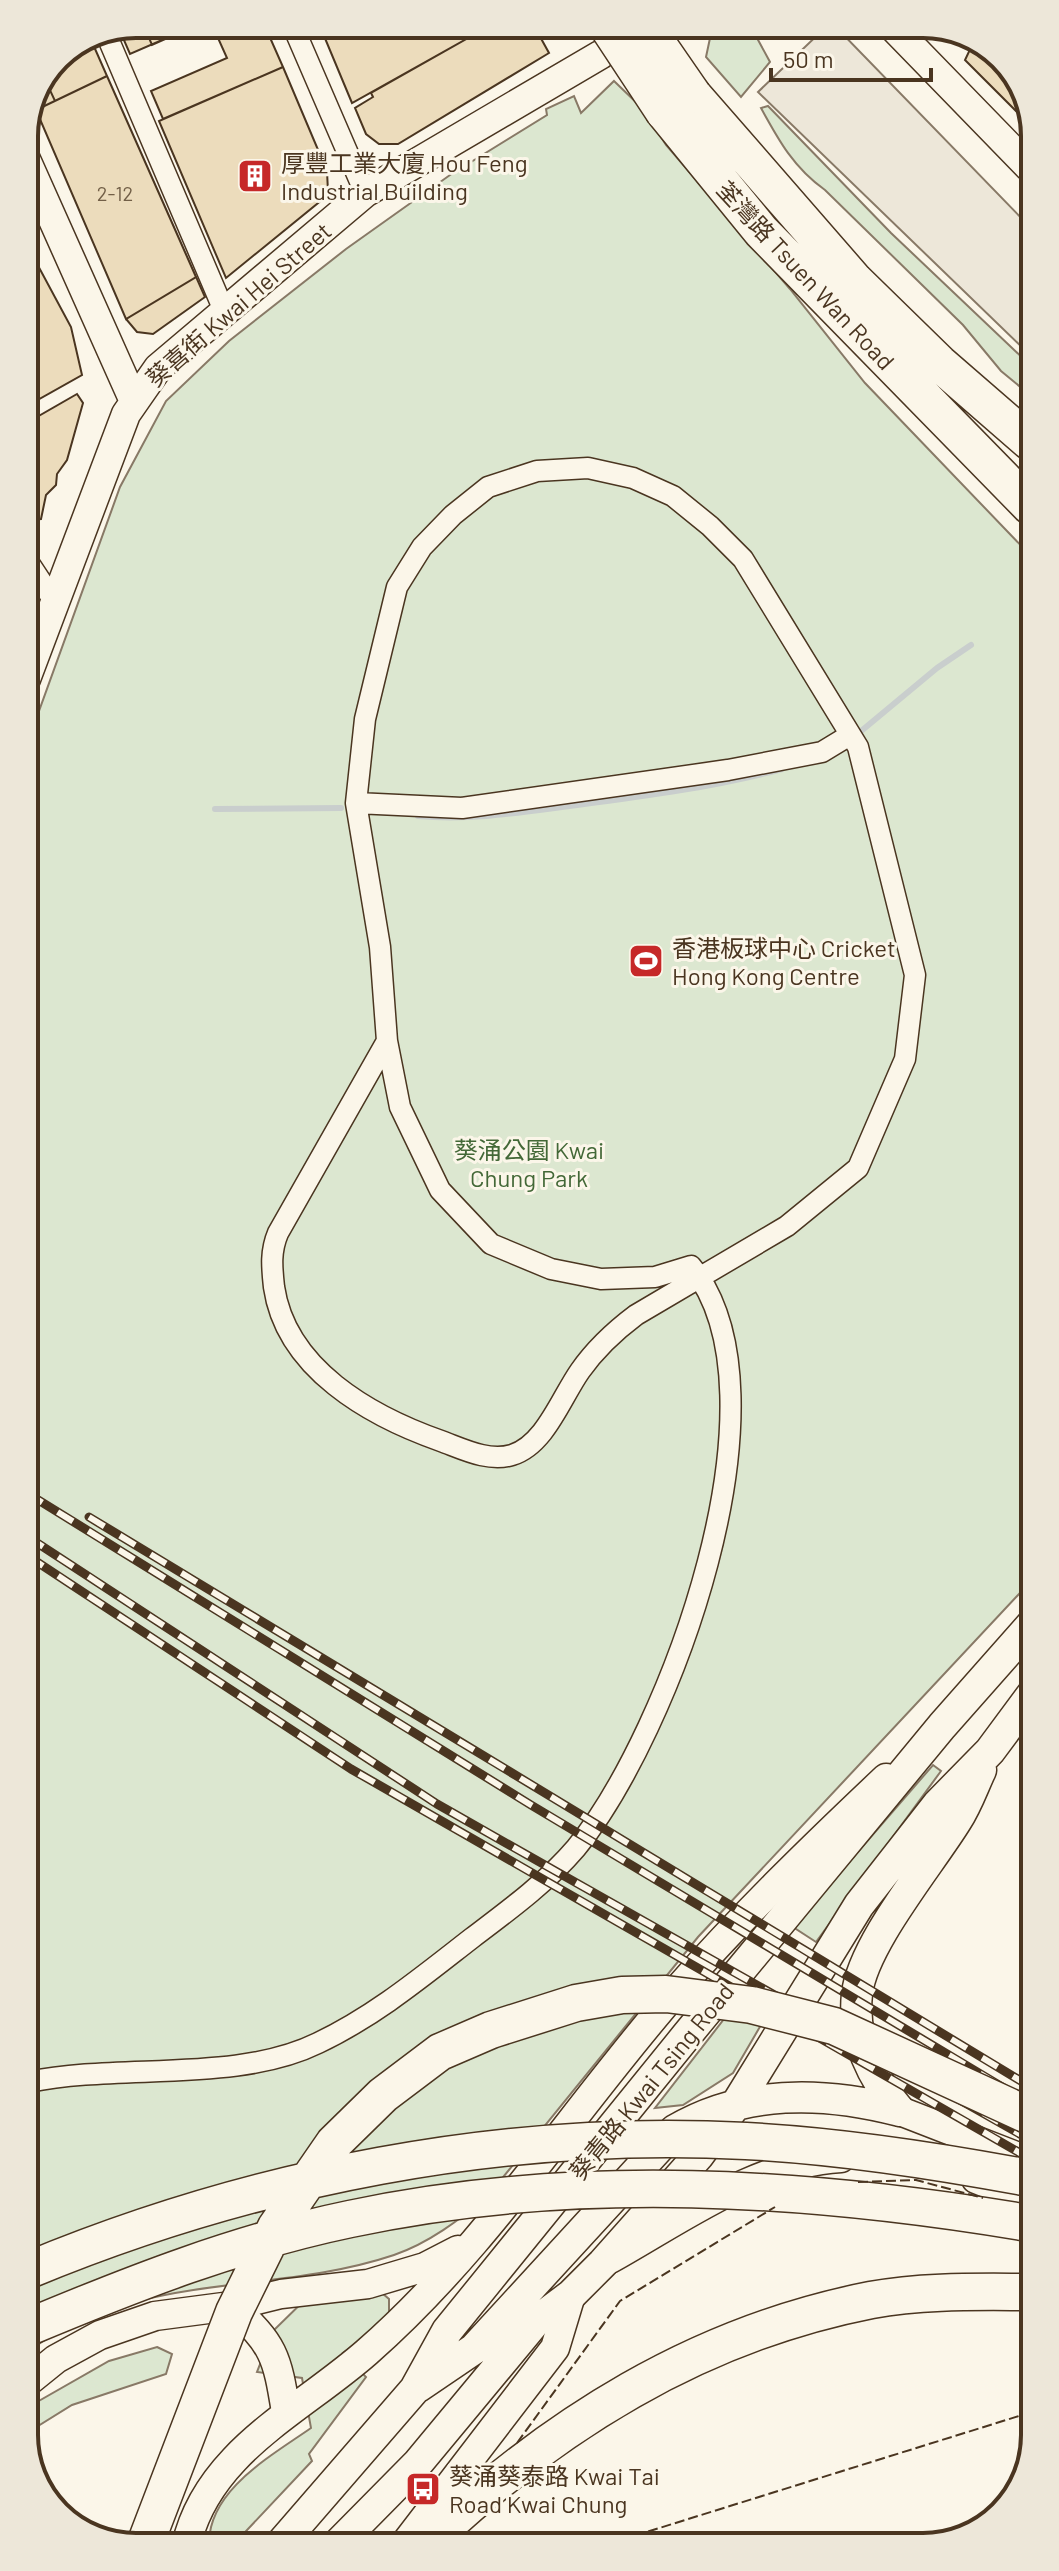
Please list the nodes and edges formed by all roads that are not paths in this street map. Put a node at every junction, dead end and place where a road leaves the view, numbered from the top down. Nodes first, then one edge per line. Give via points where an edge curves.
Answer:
1 (298, 38) edge
2 (650, 38) edge
3 (904, 38) edge
4 (603, 40) edge
5 (110, 42) edge
6 (678, 103) junction
7 (1021, 159) edge
8 (38, 186) edge
9 (365, 193) junction
10 (225, 313) junction
11 (133, 399) junction
12 (1021, 434) edge
13 (1021, 498) edge
14 (38, 577) edge
15 (54, 601) junction
16 (38, 646) edge
17 (850, 735) junction
18 (356, 803) junction
19 (387, 1041) junction
20 (701, 1278) junction
21 (1021, 1637) edge
22 (1021, 1709) edge
23 (942, 1726) junction
24 (990, 1751) junction
25 (38, 2081) edge
26 (737, 2103) junction
27 (900, 2111) junction
28 (1021, 2112) edge
29 (699, 2155) junction
30 (1021, 2158) edge
31 (944, 2167) junction
32 (1021, 2177) edge
33 (1021, 2197) edge
34 (1021, 2222) edge
35 (476, 2239) junction
36 (603, 2263) junction
37 (38, 2266) edge
38 (1021, 2292) edge
39 (571, 2295) junction
40 (231, 2306) junction
41 (38, 2323) edge
42 (38, 2374) edge
43 (415, 2389) junction
44 (286, 2412) junction
45 (149, 2533) edge
46 (190, 2533) edge
47 (291, 2533) edge
48 (349, 2533) edge
49 (413, 2533) edge
50 (439, 2533) edge

1 - 9 street
2 - 6 highway, 荃灣路 Tsuen Wan Road, bridge
3 - 7 main road
4 - 6 highway, 荃灣路 Tsuen Wan Road, bridge
4 - 9 main road, 葵喜街 Kwai Hei Street
5 - 10 street
6 - 12 highway, 荃灣路 Tsuen Wan Road via 939,363
6 - 13 highway, 荃灣路 Tsuen Wan Road via 771,242
8 - 11 main road
9 - 10 main road, 葵喜街 Kwai Hei Street
10 - 11 main road, 葵喜街 Kwai Hei Street via 158,368
11 - 15 main road, 葵喜街 Kwai Hei Street
14 - 15 street
15 - 16 main road, 葵喜街 Kwai Hei Street
17 - 18 street via 822,752 728,770 462,808
17 - 18 street via 743,559 710,526 673,496 633,478 588,468 537,471 488,487 453,515 422,547 397,587 365,719
17 - 20 street via 858,747 915,975 905,1059 858,1168 787,1226
18 - 19 street via 380,947
19 - 20 street via 400,1107 440,1190 491,1244 551,1269 601,1279 655,1277 691,1266
19 - 20 street via 281,1227 272,1254 284,1327 311,1362 351,1397 414,1432 480,1455 513,1455 537,1439 579,1372 627,1321
20 - 25 street via 727,1358 728,1429 710,1554 685,1643 654,1719 619,1786 575,1849 530,1893 401,1993 315,2045 230,2066
21 - 23 main road, 葵青路 Kwai Tsing Road
22 - 24 main road
23 - 35 main road via 794,1865 677,1990
23 - 43 main road, 葵青路 Kwai Tsing Road via 447,2331
24 - 26 main road via 938,1804 859,1905
24 - 27 main road via 959,1817 878,1941 857,1994 865,2056 880,2088
26 - 27 main road via 822,2097
26 - 29 main road
26 - 43 main road via 675,2130 474,2349
27 - 30 main road
28 - 45 highway, bridge via 834,2026 752,2005 666,1994 576,2003 440,2052 383,2095 334,2143 276,2227 234,2312
29 - 31 main road via 746,2137 819,2131
29 - 36 main road
31 - 33 main road
31 - 36 main road via 890,2157 852,2157 787,2169 721,2196
32 - 37 highway, bridge via 897,2155 746,2141 625,2140 501,2148 364,2169 259,2193
34 - 41 highway, bridge via 888,2202 746,2191 505,2194 349,2219 244,2245
35 - 40 main road via 425,2267 368,2284
35 - 44 main road via 391,2331
36 - 39 main road
38 - 50 highway via 943,2292 873,2300 722,2343 667,2369 535,2449
39 - 48 main road via 535,2322 418,2463
39 - 49 main road via 555,2348
40 - 42 main road via 155,2316 100,2335
40 - 44 main road via 275,2355
43 - 47 main road, 葵青路 Kwai Tsing Road
44 - 46 main road via 203,2496

